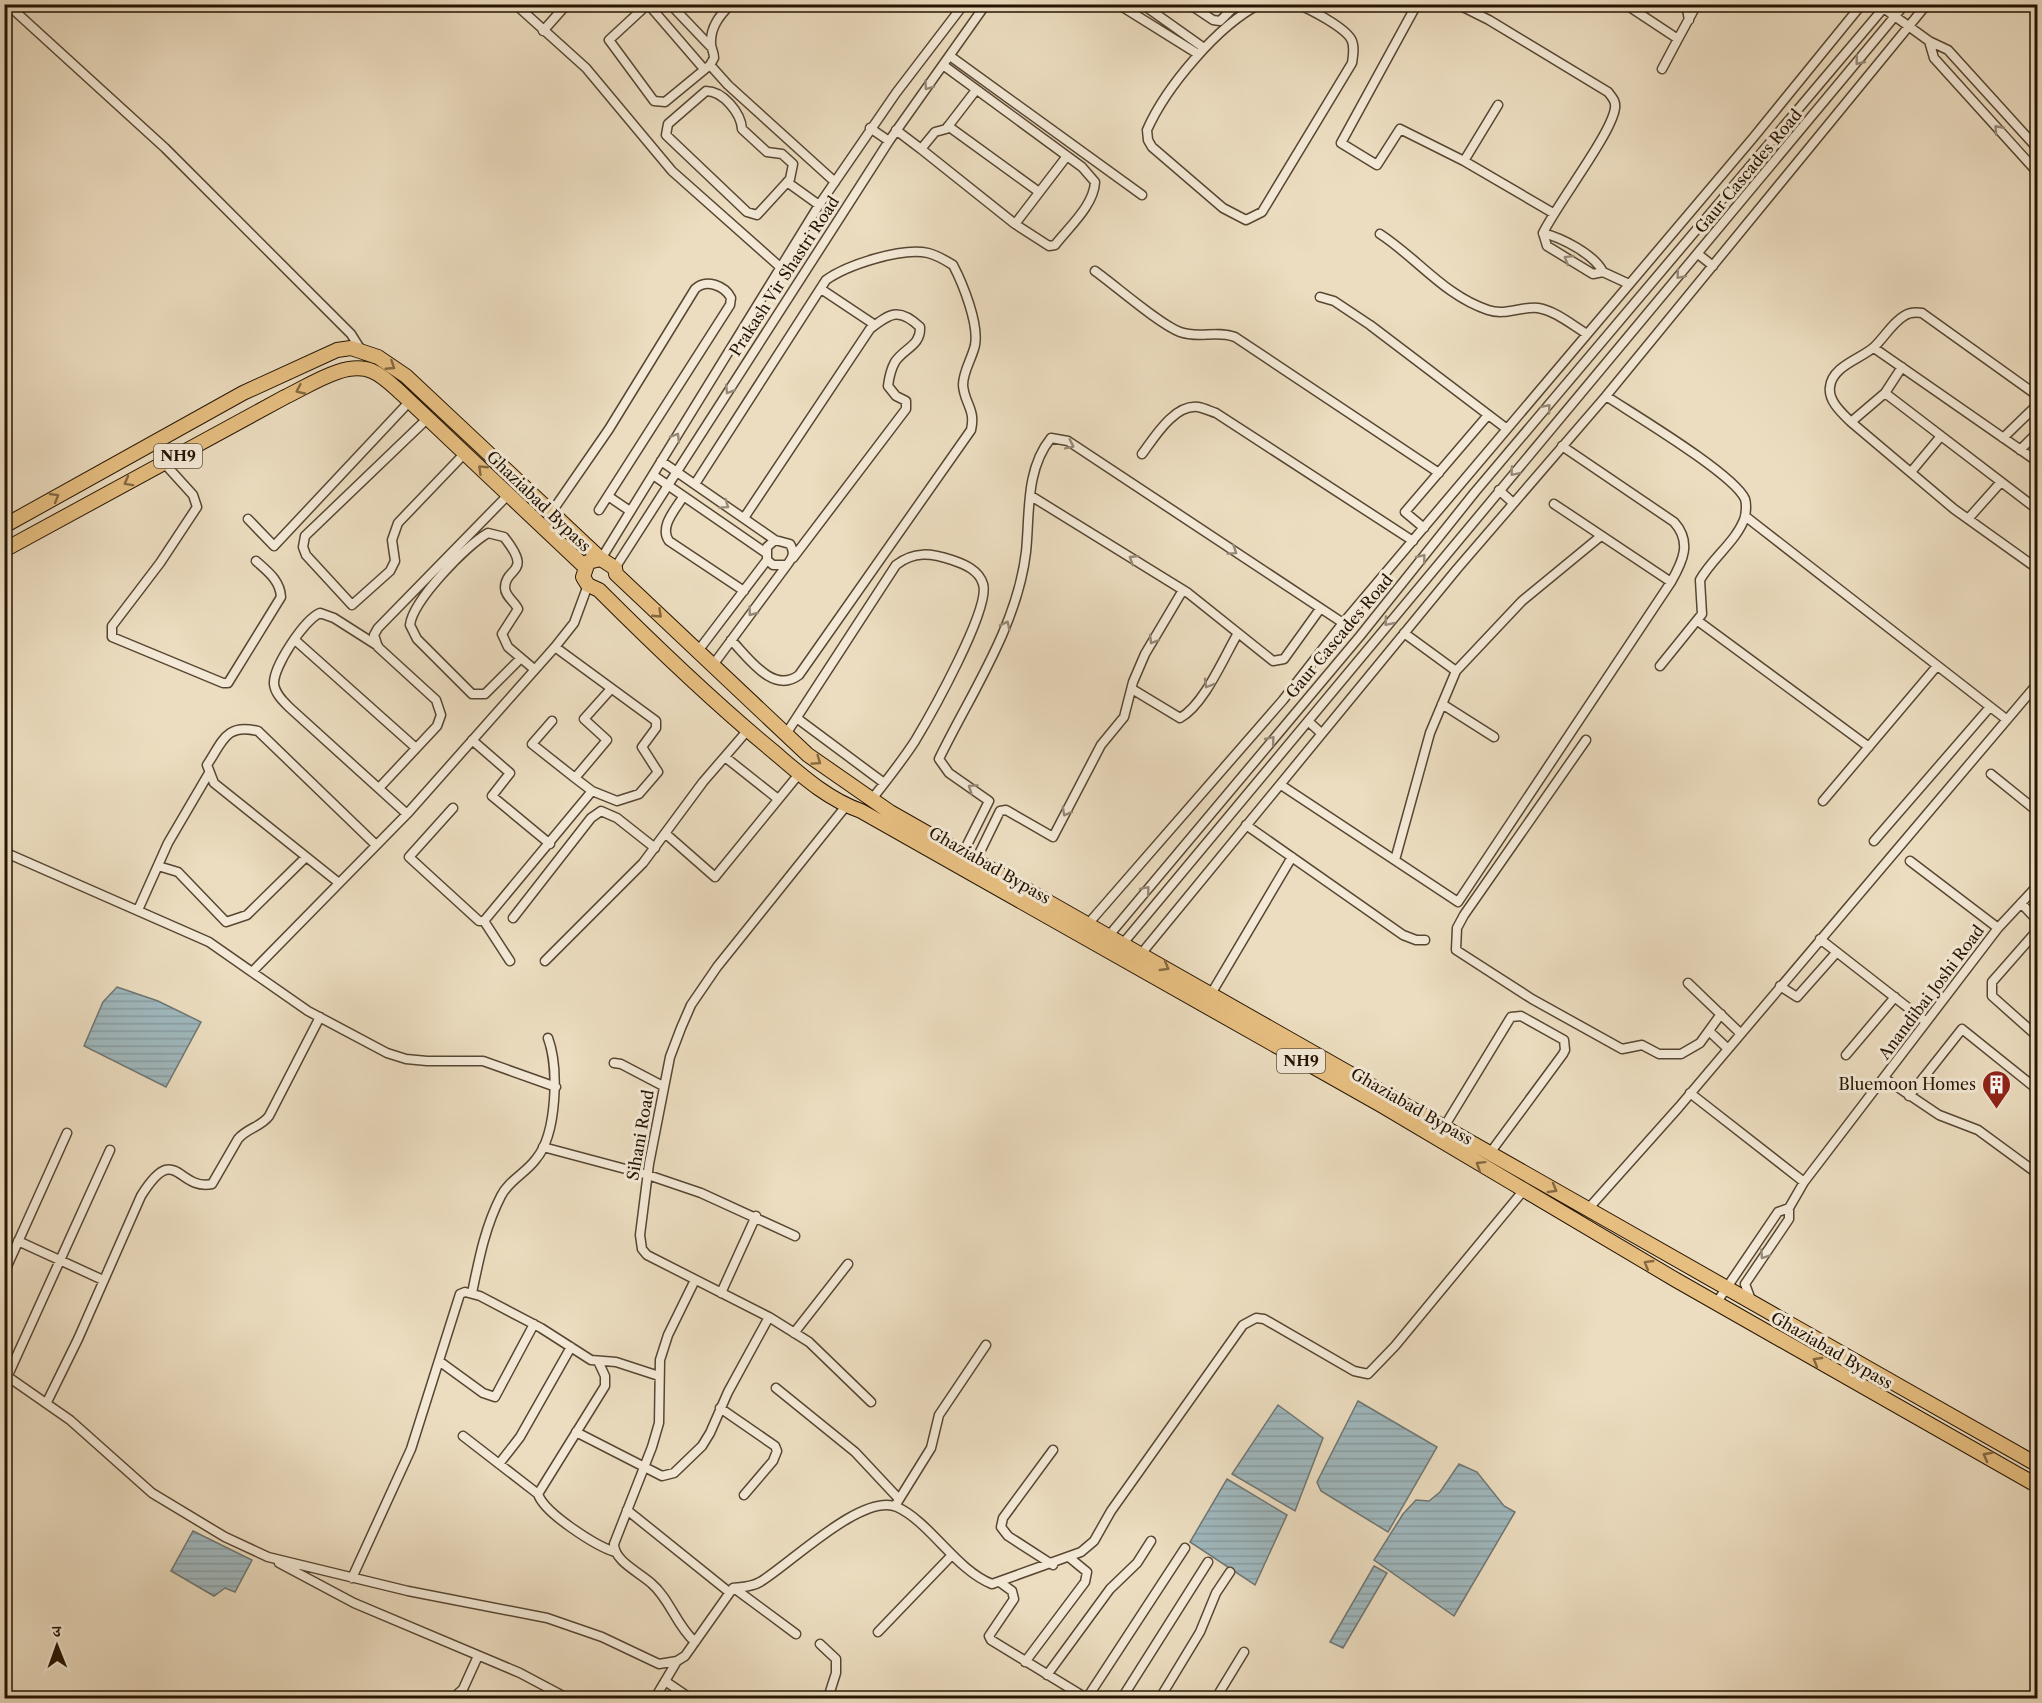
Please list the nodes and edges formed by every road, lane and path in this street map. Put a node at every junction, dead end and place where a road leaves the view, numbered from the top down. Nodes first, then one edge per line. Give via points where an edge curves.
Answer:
1 (7, 4) edge
2 (515, 4) edge
3 (567, 4) edge
4 (670, 4) edge
5 (731, 4) edge
6 (964, 4) edge
7 (986, 4) edge
8 (1118, 4) edge
9 (1142, 4) edge
10 (1189, 4) edge
11 (1237, 4) edge
12 (1260, 4) edge
13 (1297, 4) edge
14 (1418, 4) edge
15 (1457, 4) edge
16 (1625, 4) edge
17 (1686, 4) edge
18 (1697, 4) edge
19 (1862, 4) edge
20 (1905, 4) edge
21 (1927, 4) edge
22 (1883, 6) edge
23 (1156, 13) junction
24 (1896, 16) junction
25 (1689, 20) junction
26 (1149, 23) junction
27 (1911, 26) junction
28 (543, 31) junction
29 (1678, 39) junction
30 (1929, 41) junction
31 (710, 46) junction
32 (1201, 51) junction
33 (950, 56) junction
34 (943, 65) junction
35 (707, 67) junction
36 (1662, 69) dead end
37 (976, 90) junction
38 (1498, 105) dead end
39 (948, 126) junction
40 (870, 128) junction
41 (896, 130) junction
42 (889, 141) junction
43 (921, 149) junction
44 (2037, 149) edge
45 (1067, 156) junction
46 (1464, 161) junction
47 (2037, 173) edge
48 (787, 182) junction
49 (835, 182) junction
50 (1039, 192) junction
51 (1142, 195) dead end
52 (819, 206) junction
53 (1553, 213) junction
54 (1015, 224) junction
55 (1543, 233) junction
56 (1380, 234) dead end
57 (1698, 254) junction
58 (779, 266) junction
59 (1713, 266) junction
60 (1095, 271) dead end
61 (1603, 272) junction
62 (1629, 284) junction
63 (821, 289) junction
64 (1320, 297) dead end
65 (874, 325) junction
66 (1587, 334) junction
67 (1600, 345) junction
68 (1874, 348) junction
69 (362, 350) junction
70 (1612, 355) junction
71 (1902, 367) junction
72 (1885, 393) junction
73 (1606, 396) junction
74 (2037, 396) edge
75 (410, 401) junction
76 (2037, 404) edge
77 (219, 406) junction
78 (1488, 414) junction
79 (428, 418) junction
80 (195, 420) junction
81 (1851, 422) junction
82 (231, 426) junction
83 (1507, 429) junction
84 (2037, 432) edge
85 (1941, 436) junction
86 (2003, 438) junction
87 (206, 440) junction
88 (1562, 446) junction
89 (2020, 450) junction
90 (465, 453) junction
91 (1142, 454) dead end
92 (661, 461) junction
93 (2037, 462) edge
94 (164, 463) junction
95 (678, 472) junction
96 (1911, 472) junction
97 (1439, 473) junction
98 (653, 475) junction
99 (1462, 482) junction
100 (2001, 482) junction
101 (695, 484) junction
102 (668, 485) junction
103 (1498, 490) junction
104 (1475, 492) junction
105 (508, 495) junction
106 (608, 496) junction
107 (1031, 496) junction
108 (683, 497) junction
109 (1512, 502) junction
110 (1554, 504) dead end
111 (599, 510) dead end
112 (2037, 510) edge
113 (630, 511) junction
114 (551, 513) junction
115 (1745, 516) junction
116 (744, 518) junction
117 (248, 519) dead end
118 (1968, 519) junction
119 (4, 526) edge
120 (1424, 528) junction
121 (1601, 536) junction
122 (775, 540) junction
123 (1413, 541) junction
124 (4, 550) edge
125 (766, 556) junction
126 (601, 559) junction
127 (256, 561) dead end
128 (790, 561) junction
129 (585, 567) junction
130 (2037, 568) edge
131 (615, 571) junction
132 (1671, 582) junction
133 (594, 587) junction
134 (1183, 590) junction
135 (744, 591) junction
136 (1320, 609) junction
137 (1698, 621) junction
138 (1343, 623) junction
139 (1238, 633) junction
140 (1404, 633) junction
141 (295, 640) junction
142 (731, 640) junction
143 (378, 646) junction
144 (555, 647) junction
145 (698, 651) junction
146 (520, 658) junction
147 (713, 665) junction
148 (1660, 666) dead end
149 (1937, 666) junction
150 (534, 669) junction
151 (1456, 671) junction
152 (2037, 683) edge
153 (1132, 689) junction
154 (610, 690) junction
155 (1283, 700) junction
156 (1442, 704) junction
157 (1990, 706) junction
158 (1296, 710) junction
159 (798, 719) junction
160 (2006, 719) junction
161 (552, 722) dead end
162 (1308, 722) junction
163 (747, 731) junction
164 (1321, 733) junction
165 (786, 734) junction
166 (1494, 736) dead end
167 (472, 740) junction
168 (1586, 740) dead end
169 (1869, 747) junction
170 (416, 748) junction
171 (725, 756) junction
172 (209, 773) junction
173 (799, 774) junction
174 (1991, 774) dead end
175 (575, 778) junction
176 (884, 783) junction
177 (1281, 785) junction
178 (380, 788) junction
179 (592, 791) junction
180 (778, 799) junction
181 (872, 799) junction
182 (989, 801) junction
183 (1823, 801) dead end
184 (846, 806) junction
185 (453, 808) dead end
186 (1004, 811) junction
187 (2037, 812) edge
188 (407, 814) junction
189 (1246, 825) junction
190 (666, 834) junction
191 (1874, 841) dead end
192 (550, 843) junction
193 (376, 845) junction
194 (655, 848) junction
195 (4, 852) edge
196 (963, 853) junction
197 (306, 857) junction
198 (1292, 857) junction
199 (1395, 860) junction
200 (976, 861) junction
201 (1910, 861) dead end
202 (158, 866) junction
203 (339, 883) junction
204 (2037, 885) edge
205 (2021, 903) junction
206 (138, 910) junction
207 (513, 918) dead end
208 (2037, 920) edge
209 (484, 921) junction
210 (1089, 924) junction
211 (1998, 928) junction
212 (2035, 937) edge
213 (1820, 939) junction
214 (1425, 940) dead end
215 (1105, 941) junction
216 (1123, 943) junction
217 (1836, 953) junction
218 (1141, 954) junction
219 (1114, 955) junction
220 (510, 961) dead end
221 (545, 961) dead end
222 (252, 972) junction
223 (1688, 983) dead end
224 (1780, 986) junction
225 (1211, 994) junction
226 (1895, 997) junction
227 (1721, 1014) junction
228 (320, 1017) junction
229 (1925, 1021) junction
230 (1709, 1031) junction
231 (1739, 1032) junction
232 (2037, 1037) edge
233 (548, 1038) dead end
234 (1727, 1048) junction
235 (1846, 1054) dead end
236 (614, 1063) dead end
237 (1884, 1078) junction
238 (663, 1086) junction
239 (556, 1087) junction
240 (2037, 1090) edge
241 (1690, 1093) junction
242 (1909, 1096) junction
243 (1444, 1127) junction
244 (67, 1133) dead end
245 (543, 1147) junction
246 (110, 1150) dead end
247 (1490, 1153) junction
248 (648, 1174) junction
249 (2037, 1174) edge
250 (1804, 1182) junction
251 (1523, 1191) junction
252 (1789, 1208) junction
253 (1588, 1209) junction
254 (756, 1216) junction
255 (795, 1236) dead end
256 (18, 1240) junction
257 (60, 1259) junction
258 (848, 1264) dead end
259 (4, 1272) edge
260 (103, 1280) junction
261 (695, 1280) junction
262 (1726, 1287) junction
263 (472, 1293) junction
264 (721, 1293) junction
265 (1717, 1302) junction
266 (1751, 1302) junction
267 (769, 1317) junction
268 (534, 1324) junction
269 (794, 1333) junction
270 (986, 1345) dead end
271 (571, 1347) junction
272 (439, 1361) junction
273 (598, 1361) junction
274 (1879, 1375) junction
275 (659, 1376) junction
276 (6, 1378) edge
277 (776, 1388) dead end
278 (1868, 1390) junction
279 (47, 1402) junction
280 (871, 1402) dead end
281 (720, 1408) junction
282 (576, 1432) junction
283 (463, 1436) dead end
284 (1053, 1450) dead end
285 (499, 1464) junction
286 (2037, 1465) edge
287 (644, 1468) junction
288 (2037, 1486) edge
289 (538, 1494) junction
290 (744, 1495) dead end
291 (897, 1502) junction
292 (627, 1510) junction
293 (1151, 1541) dead end
294 (1185, 1548) dead end
295 (615, 1552) junction
296 (952, 1555) junction
297 (268, 1557) junction
298 (1070, 1558) junction
299 (1208, 1562) dead end
300 (1053, 1565) junction
301 (1230, 1572) dead end
302 (352, 1578) junction
303 (1001, 1583) junction
304 (731, 1590) junction
305 (878, 1632) dead end
306 (796, 1634) dead end
307 (695, 1642) junction
308 (820, 1644) dead end
309 (1244, 1653) dead end
310 (478, 1656) junction
311 (677, 1661) junction
312 (1025, 1662) junction
313 (1047, 1675) junction
314 (665, 1681) junction
315 (453, 1698) edge
316 (567, 1698) edge
317 (655, 1698) edge
318 (690, 1698) edge
319 (828, 1698) edge
320 (1087, 1698) edge
321 (1122, 1698) edge
322 (1160, 1698) edge
323 (1216, 1698) edge

1 - 69 street via 165,148 351,334
2 - 28 street
3 - 28 street
4 - 31 street
5 - 31 street via 716,23
6 - 40 street, Prakash Vir Shastri Road
7 - 33 street, Prakash Vir Shastri Road
8 - 26 street
9 - 23 street
10 - 11 street via 1220,21
12 - 32 street
13 - 32 street via 1351,38 1352,63 1262,212 1254,218 1246,220 1231,214 1148,140 1151,121
14 - 46 street via 1341,143 1377,165 1400,129
15 - 53 street via 1614,99 1615,107 1605,131
16 - 29 street
17 - 25 street
18 - 25 street
19 - 62 street
20 - 24 street, Gaur Cascades Road
21 - 27 street
22 - 24 street
22 - 67 street, Gaur Cascades Road
23 - 26 street
23 - 32 street
24 - 27 street
24 -> 57 street, Gaur Cascades Road
25 - 29 street
26 - 32 street
27 - 30 street
27 - 59 street
28 - 58 street via 586,68 672,171
29 - 36 street
30 - 44 street via 1948,50
47 -> 30 street via 1934,58
31 - 35 street via 714,58
33 - 34 street, Prakash Vir Shastri Road
33 - 51 street
34 - 37 street
34 -> 41 street, Prakash Vir Shastri Road
35 - 35 street via 648,4 609,40 654,100 660,102
35 - 49 street
37 - 39 street
37 - 45 street
38 - 46 street
39 - 43 street via 934,132
39 - 50 street
40 - 42 street
40 - 49 street, Prakash Vir Shastri Road
41 - 42 street, Prakash Vir Shastri Road
41 - 43 street
42 -> 95 street, Prakash Vir Shastri Road
43 - 54 street
45 - 50 street
45 - 54 street via 1095,182 1087,204 1052,246
46 - 53 street
48 - 48 street via 793,164 782,154 766,152 742,129 736,111 712,91 701,93 668,124 669,141 747,212 760,213
48 - 52 street
49 - 52 street, Prakash Vir Shastri Road
50 - 54 street
52 - 58 street, Prakash Vir Shastri Road
53 - 55 street
55 - 61 street via 1557,236 1599,264
61 -> 55 street via 1593,274 1547,246
56 - 66 street via 1429,276 1488,310 1505,313 1538,308
57 - 59 street
57 -> 70 street, Gaur Cascades Road
92 -> 58 street, Prakash Vir Shastri Road
59 - 73 street
60 - 97 street via 1177,331 1195,336 1217,333 1235,337
61 - 62 street
62 - 66 street
63 - 65 street
63 - 101 street
63 - 142 street via 838,272 898,253 927,253 953,265 966,295 976,343 963,387 972,408 971,430 799,675 780,681 770,677
64 - 78 street via 1370,325
65 - 116 street
65 - 128 street via 892,314 907,315 920,327 917,341 894,363 888,386 906,401 906,409
66 - 83 street
67 - 70 street
104 -> 67 street, Gaur Cascades Road
68 - 71 street
68 - 74 street via 1902,317 1922,313
68 - 81 street via 1836,374 1830,384 1830,396
69 - 77 highway, NH9 via 337,350
69 -> 114 highway, Ghaziabad Bypass / NH9 via 406,376
70 -> 103 street, Gaur Cascades Road
71 - 72 street
71 - 86 street
72 - 81 street
72 - 85 street
73 - 88 street
73 - 115 street via 1687,449 1734,486 1744,497
75 - 79 highway, Ghaziabad Bypass / NH9
75 -> 82 highway, Ghaziabad Bypass / NH9 via 379,375 354,368 326,377
75 - 117 street via 274,546
76 - 86 street
77 - 80 highway, NH9
77 - 82 highway
78 - 83 street
78 - 97 street
79 - 90 highway, Ghaziabad Bypass / NH9
79 - 90 street via 305,536 306,555 352,605 390,571 395,561 392,540 398,523
80 - 87 highway
119 -> 80 highway, NH9
81 - 96 street
82 - 87 highway, Ghaziabad Bypass / NH9
83 - 99 street
84 - 89 street
85 - 96 street
85 - 100 street
86 - 89 street
87 - 94 highway, Ghaziabad Bypass / NH9
88 - 109 street
88 - 132 street via 1682,531 1685,551
89 - 93 street
105 -> 90 highway, Ghaziabad Bypass / NH9
91 - 123 street via 1170,419 1184,410 1196,406 1216,412
92 - 95 street
92 - 98 street, Prakash Vir Shastri Road
94 -> 124 highway, Ghaziabad Bypass / NH9
94 - 127 street via 193,495 197,507 112,626 112,637 227,683 281,597 273,576
95 - 101 street
95 - 102 street, Prakash Vir Shastri Road
96 - 118 street
97 - 120 street via 1405,512
98 - 102 street
98 - 113 street, Prakash Vir Shastri Road
99 - 104 street
99 - 120 street
100 - 112 street
100 - 118 street
101 -> 116 street
102 - 108 street
102 - 131 street, Prakash Vir Shastri Road
103 - 109 street
103 -> 162 street, Gaur Cascades Road
158 -> 104 street, Gaur Cascades Road
105 - 129 highway, Ghaziabad Bypass / NH9
105 - 143 street via 378,628 374,635
106 - 111 street
106 - 113 street
106 - 114 street via 730,305 730,295 713,284 704,283 695,289 609,429
134 -> 107 street
107 -> 136 street via 1035,465 1042,449 1051,438 1068,441
182 -> 107 street via 949,773 939,759 1012,613 1025,556
108 - 125 street
108 - 135 street via 664,535
109 - 140 street
110 - 121 street
113 - 126 street, Prakash Vir Shastri Road
114 - 126 highway, Ghaziabad Bypass / NH9
115 - 137 street via 1700,580 1704,606
115 - 149 street
116 - 122 street
118 - 130 street
120 - 123 street
121 - 132 street
121 - 151 street via 1522,601
122 - 125 street
122 - 128 street via 790,544
123 - 138 street
125 - 128 street via 773,565
125 - 135 street
126 - 129 highway via 588,562
126 - 131 highway, Ghaziabad Bypass / NH9
128 -> 142 street
129 - 133 highway, Ghaziabad Bypass via 583,577
131 - 133 highway via 608,588
131 -> 145 highway, Ghaziabad Bypass / NH9
132 - 199 street via 1458,902
133 - 144 street
133 - 163 highway, Ghaziabad Bypass / NH9
134 - 139 street
134 -> 153 street via 1145,654
135 - 145 street
136 - 138 street
136 - 139 street via 1284,659 1273,661
137 - 148 street
137 - 169 street
138 - 155 street
139 -> 153 street via 1201,696 1180,718
140 - 151 street
140 - 164 street
141 - 143 street via 312,617 324,613
141 - 170 street
141 - 178 street via 276,676 274,684 280,698
142 - 147 street
143 - 170 street via 440,707 440,721
144 - 150 street
144 - 154 street
145 - 147 highway, Ghaziabad Bypass / NH9
146 - 146 street via 502,634 518,609 505,586 518,566 517,558 504,537 488,533 458,558 417,606 410,625 417,639 472,694 485,694
146 - 150 street
147 - 165 highway, Ghaziabad Bypass / NH9
149 - 157 street
149 - 169 street
150 - 167 street
151 - 156 street
152 - 160 street
153 -> 186 street via 1124,717 1101,745 1053,837
154 - 175 street via 584,719 607,740
154 - 179 street via 657,722 642,747 658,772 638,795 617,801
155 - 158 street
155 - 210 street
156 - 166 street
156 - 199 street via 1430,733
157 - 160 street
157 - 191 street
215 -> 158 street, Gaur Cascades Road
159 - 165 street
159 - 176 street
159 - 176 street via 896,565 922,553 972,569 984,584 981,611 930,715
160 - 213 street via 1973,763
161 - 175 street via 532,744
162 - 164 street
162 - 216 street, Gaur Cascades Road
163 - 171 street
163 - 173 highway, Ghaziabad Bypass / NH9
164 - 177 street
165 -> 181 highway, Ghaziabad Bypass / NH9 via 808,755
167 - 188 street
167 - 192 street via 510,773 492,796
168 - 230 street via 1464,915 1457,928 1456,950 1532,999 1622,1049 1642,1045 1659,1053 1681,1054
169 - 183 street
170 - 178 street
171 - 180 street
171 - 190 street
172 - 193 street via 207,765 228,733 236,728 258,731
172 - 197 street via 220,789
172 - 202 street
173 - 180 street
173 - 184 highway, Ghaziabad Bypass / NH9
174 - 187 street
175 - 179 street
176 - 181 street
177 - 189 street
177 - 199 street
178 - 188 street
179 - 192 street
180 - 190 street via 715,877
181 - 196 highway, Ghaziabad Bypass / NH9
182 - 186 street
182 - 196 street
184 - 215 highway, Ghaziabad Bypass / NH9
184 - 238 street, Sihani Road via 691,1005
185 - 209 street via 408,857 479,921
186 - 200 street via 1000,811 990,828
188 - 193 street
189 - 198 street
189 - 218 street
190 - 194 street
192 - 209 street
193 - 203 street
194 - 207 street via 617,818 601,811 591,818
194 - 221 street
195 - 206 street
196 - 200 highway, Ghaziabad Bypass / NH9
197 - 202 street via 247,915 226,922 178,872
197 - 203 street
198 - 214 street via 1403,935
198 - 225 street
200 - 210 highway, Ghaziabad Bypass / NH9
201 - 211 street
202 - 206 street
203 - 222 street
204 - 205 street, Anandibai Joshi Road
205 - 208 street
205 - 211 street, Anandibai Joshi Road
206 - 222 street via 209,942
208 - 212 street
209 - 220 street
210 - 215 highway, Ghaziabad Bypass / NH9
211 - 229 street, Anandibai Joshi Road
212 - 232 street via 1992,982 1991,988 1992,996
213 - 217 street
213 - 224 street
215 - 216 highway, Ghaziabad Bypass / NH9
215 - 219 highway, Ghaziabad Bypass / NH9
216 - 218 highway, Ghaziabad Bypass / NH9
216 - 219 street, Gaur Cascades Road
217 - 224 street via 1797,998
217 - 226 street
218 -> 225 highway, Ghaziabad Bypass / NH9
251 -> 219 highway, Ghaziabad Bypass / NH9 via 1381,1105
222 - 228 street
223 - 227 street
224 - 231 street
225 - 243 highway, Ghaziabad Bypass / NH9
226 - 229 street
226 - 235 street
227 - 230 street
227 - 231 street
228 - 239 street via 406,1059 483,1061
228 - 260 street via 269,1116 243,1132 212,1184 203,1185 170,1169 162,1170 151,1180
229 - 237 street, Anandibai Joshi Road
230 - 234 street
231 - 234 street
233 - 239 street
234 - 241 street
236 - 238 street
237 - 242 street
237 - 250 street, Anandibai Joshi Road
238 - 248 street, Sihani Road
239 - 245 street
240 - 242 street via 1962,1029
241 - 250 street
241 - 253 street
242 - 249 street via 1939,1115 1978,1130
243 - 247 highway, Ghaziabad Bypass / NH9
243 - 247 street via 1511,1017 1521,1016 1564,1040 1563,1054
244 - 256 street
245 - 248 street
245 - 263 street via 536,1160 509,1184 495,1209 484,1233
246 - 257 street
247 -> 253 highway, Ghaziabad Bypass / NH9
248 - 254 street
248 - 261 street, Sihani Road via 640,1235 642,1249
250 - 252 street, Anandibai Joshi Road
265 -> 251 highway, Ghaziabad Bypass / NH9
251 - 298 street via 1368,1374 1354,1371 1264,1319 1256,1318 1243,1325 1094,1541
252 - 262 street, Anandibai Joshi Road via 1778,1212
252 -> 266 street, Anandibai Joshi Road via 1789,1219 1745,1284
253 - 262 highway, Ghaziabad Bypass / NH9
254 - 255 street
254 - 264 street
256 - 257 street
256 - 259 street
257 - 260 street
257 - 276 street
258 - 269 street
260 - 279 street
261 - 264 street, Sihani Road
261 - 275 street via 668,1335
262 - 265 street, Anandibai Joshi Road
262 - 266 highway, Ghaziabad Bypass / NH9
263 - 268 street
263 - 272 street via 460,1294 457,1299
264 - 267 street, Sihani Road
278 -> 265 highway, Ghaziabad Bypass / NH9
266 - 274 highway, Ghaziabad Bypass / NH9
267 - 269 street, Sihani Road
267 - 281 street
268 - 271 street
268 - 272 street via 495,1397 483,1393
269 - 280 street, Sihani Road via 826,1356
270 - 291 street via 939,1415 931,1448
271 - 273 street
271 - 285 street via 520,1437
272 - 302 street via 411,1449
273 - 275 street via 616,1362
273 - 282 street via 605,1386
274 - 278 highway
274 - 286 highway, Ghaziabad Bypass / NH9
275 - 287 street via 659,1423
276 - 279 street
277 - 291 street via 846,1444
288 -> 278 highway, Ghaziabad Bypass / NH9
279 - 297 street via 152,1493 225,1537
281 - 287 street via 702,1446 674,1473 662,1476
281 - 290 street via 777,1451
282 - 287 street
282 - 289 street
283 - 285 street
284 - 300 street via 1003,1518 1001,1527 1008,1536
285 - 289 street
287 - 292 street
289 - 295 street via 548,1508 593,1542
291 - 296 street
291 - 304 street via 860,1513 801,1549 760,1582
292 - 295 street via 614,1539
292 - 304 street
293 - 313 street
294 - 320 street
295 - 307 street via 654,1585 681,1628
296 - 303 street via 986,1582
296 - 305 street
297 - 302 street
297 - 310 street via 354,1603
298 - 300 street
298 - 312 street via 1086,1572 1085,1582
299 - 321 street
300 - 303 street
301 - 322 street via 1216,1593 1204,1625
302 - 311 street via 547,1618 595,1634 659,1664
303 - 312 street via 1012,1591 1014,1599 989,1636
304 - 306 street
304 - 307 street
307 - 311 street
308 - 319 street via 836,1659
309 - 323 street
310 - 315 street via 463,1689
310 - 316 street
311 - 314 street
312 - 313 street
313 - 320 street
314 - 317 street
314 - 318 street

